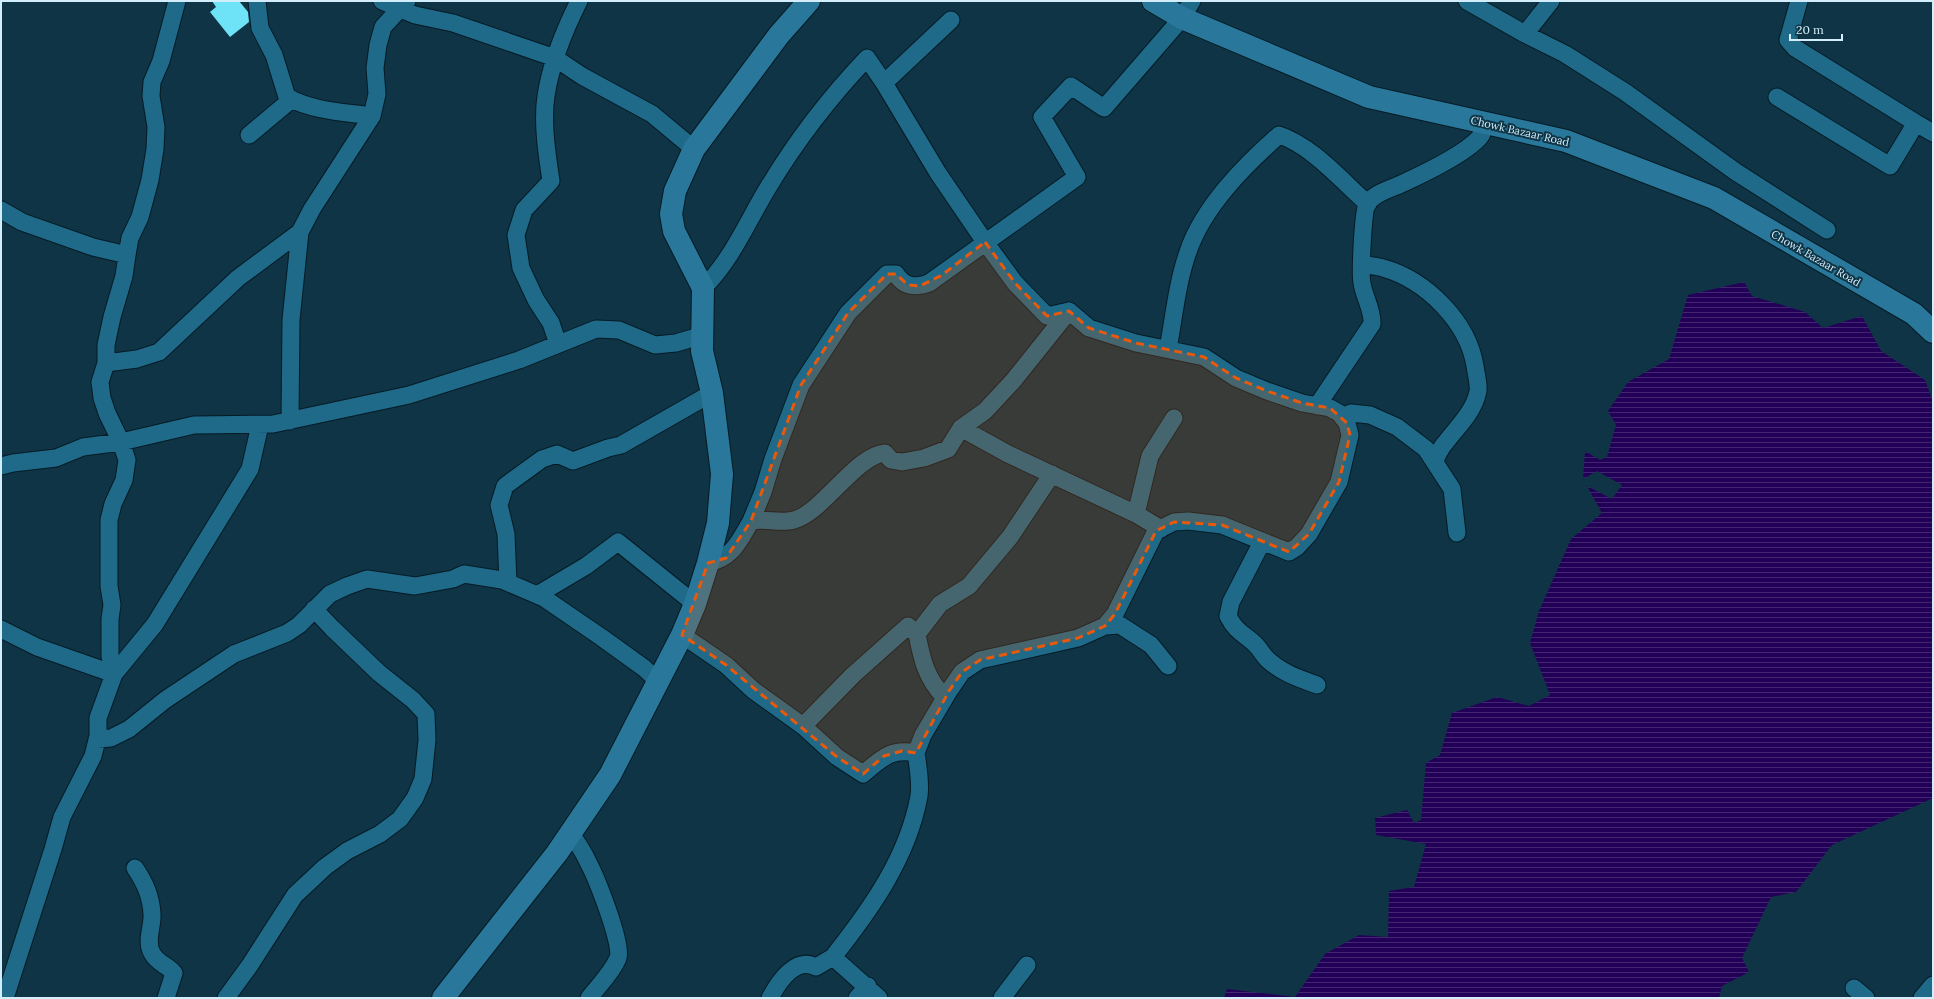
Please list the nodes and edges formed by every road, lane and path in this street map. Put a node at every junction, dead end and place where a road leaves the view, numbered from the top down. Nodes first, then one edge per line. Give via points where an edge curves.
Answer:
1 (176, 1) edge
2 (257, 1) edge
3 (382, 1) edge
4 (579, 1) edge
5 (809, 1) edge
6 (1153, 1) edge
7 (1467, 1) edge
8 (1551, 1) edge
9 (1799, 1) edge
10 (404, 4) edge
11 (1187, 10) edge
12 (951, 20) dead end
13 (1525, 34) junction
14 (555, 58) junction
15 (884, 83) junction
16 (1777, 97) dead end
17 (292, 99) junction
18 (372, 116) junction
19 (1485, 123) junction
20 (1916, 123) junction
21 (1933, 133) edge
22 (249, 134) dead end
23 (694, 148) junction
24 (1368, 204) junction
25 (1, 210) edge
26 (1827, 230) dead end
27 (300, 232) junction
28 (985, 242) junction
29 (127, 255) junction
30 (1362, 264) junction
31 (703, 288) junction
32 (1069, 312) junction
33 (1932, 329) edge
34 (703, 335) junction
35 (558, 344) junction
36 (1168, 349) junction
37 (106, 363) junction
38 (712, 394) junction
39 (1317, 406) junction
40 (1342, 417) junction
41 (1174, 418) dead end
42 (290, 421) junction
43 (260, 425) junction
44 (961, 428) junction
45 (121, 442) junction
46 (1434, 460) junction
47 (1, 466) edge
48 (1052, 474) junction
49 (1136, 514) junction
50 (751, 521) junction
51 (1161, 529) junction
52 (1457, 533) dead end
53 (1262, 542) junction
54 (708, 563) junction
55 (508, 582) junction
56 (538, 595) junction
57 (695, 604) junction
58 (314, 609) junction
59 (1105, 626) junction
60 (1, 629) edge
61 (917, 634) junction
62 (682, 635) junction
63 (1168, 666) dead end
64 (114, 674) junction
65 (658, 681) junction
66 (1317, 685) dead end
67 (945, 698) junction
68 (803, 726) junction
69 (97, 739) junction
70 (916, 754) junction
71 (570, 833) junction
72 (135, 868) dead end
73 (834, 957) junction
74 (1027, 965) dead end
75 (1933, 985) edge
76 (868, 994) edge
77 (5, 998) edge
78 (166, 998) edge
79 (226, 998) edge
80 (442, 998) edge
81 (589, 998) edge
82 (770, 998) edge
83 (1002, 998) edge
84 (1922, 998) edge

1 - 29 street via 161,61 152,82 151,96 156,127 155,150 140,216 130,238
2 - 17 street via 260,28 274,55 287,97
3 - 10 street
4 - 14 street
5 - 23 street via 779,35
6 - 11 street, Chowk Bazaar Road
7 - 13 street
8 - 13 street
9 - 20 street via 1788,40 1795,48
10 - 14 street via 414,15 453,23
10 - 18 street via 383,27 375,68 378,94
11 - 19 street, Chowk Bazaar Road via 1369,97
11 - 28 street via 1104,108 1071,86 1042,117 1077,177
12 - 15 street
13 - 26 street via 1565,54 1618,88 1736,172
14 - 23 street via 582,76 652,114
14 - 35 street via 546,96 546,131 551,181 524,210 516,235 521,268 536,300 551,323
15 - 28 street via 938,173
15 - 31 street via 867,58 846,80 812,120 769,185 717,274
16 - 20 street via 1890,166
17 - 18 street via 333,112
17 - 22 street
18 - 27 street
19 - 24 street via 1482,136 1470,146 1421,175 1378,195
19 - 33 street, Chowk Bazaar Road via 1566,141 1714,198 1914,314
20 - 21 street
23 - 31 street via 675,191 671,214 674,230
24 - 30 street via 1364,218
24 - 36 street via 1311,153 1290,138 1279,134 1249,161 1223,192 1200,228 1188,252 1179,285
25 - 29 street via 22,222 93,247
27 - 37 street via 238,278 159,352 137,359
27 - 42 street via 291,320
28 - 32 street via 1015,283 1047,316
28 - 50 street via 942,275 920,286 908,285 896,274 887,274 848,313 801,385
29 - 37 street via 106,346
30 - 39 street via 1361,281 1373,317 1372,324
30 - 46 street via 1384,268 1412,282 1439,301 1461,329 1471,348 1478,389 1474,404
31 - 34 street
32 - 36 street via 1089,328 1136,343
32 - 44 street via 1013,381 985,411
34 - 35 street via 676,343 655,345 619,330 596,329
34 - 38 street via 702,351
35 - 42 street via 519,360 409,395
36 - 39 street via 1204,357 1236,378 1267,392
37 - 45 street via 100,382 102,398
38 - 54 street via 722,474 718,523
38 - 55 street via 621,445 573,461 558,454 542,459 505,486 499,505 506,534
39 - 40 street via 1330,408
40 - 46 street via 1351,413 1370,414 1397,427 1426,449
40 - 53 street via 1347,423 1350,436 1339,482 1309,534 1289,552
41 - 49 street via 1150,456
42 - 43 street
43 - 45 street via 194,424
43 - 64 street via 250,468 235,494 155,624
44 - 48 street via 1008,454
44 - 50 street via 948,449 924,458 902,462 891,460 885,453 877,453 810,511 794,520
45 - 47 street via 84,447 56,458
45 - 64 street via 127,460 124,480 109,520 112,605 110,656
46 - 52 street via 1452,490
48 - 49 street
48 - 61 street via 1006,542 969,586 940,604
49 - 51 street
50 - 54 street via 726,558
51 - 53 street via 1174,522 1210,522
51 - 59 street via 1156,531 1115,614
53 - 66 street via 1231,602 1228,616 1233,626 1283,673
54 - 57 street
55 - 56 street
55 - 58 street via 481,575 464,574 415,586 367,579 330,594
56 - 57 street via 586,566 618,542
56 - 65 street via 601,636
57 - 62 street
58 - 69 street via 287,633 234,654 165,700 129,729 111,738
58 - 79 street via 373,668 413,700 426,714 427,740 423,779 415,798 400,819 380,834 347,850 295,895
59 - 63 street via 1120,625 1151,645
59 - 67 street via 1078,638 980,660 962,672
60 - 64 street via 37,647
61 - 67 street via 925,671
61 - 68 street via 908,626 853,675
62 - 65 street
62 - 68 street via 726,665 753,690
64 - 69 street via 98,718
65 - 71 street via 610,775
67 - 70 street via 923,735
68 - 70 street via 837,757 863,774 884,756 902,751
69 - 77 street via 93,756 62,817
70 - 73 street via 919,795 912,824 896,864 866,916
71 - 80 street
71 - 81 street via 589,863 619,947 614,966
72 - 78 street via 146,885 153,914 149,938 151,952 156,960 174,973
73 - 76 street
73 - 82 street via 816,967 809,963 799,965 786,975
74 - 83 street
75 - 84 street

